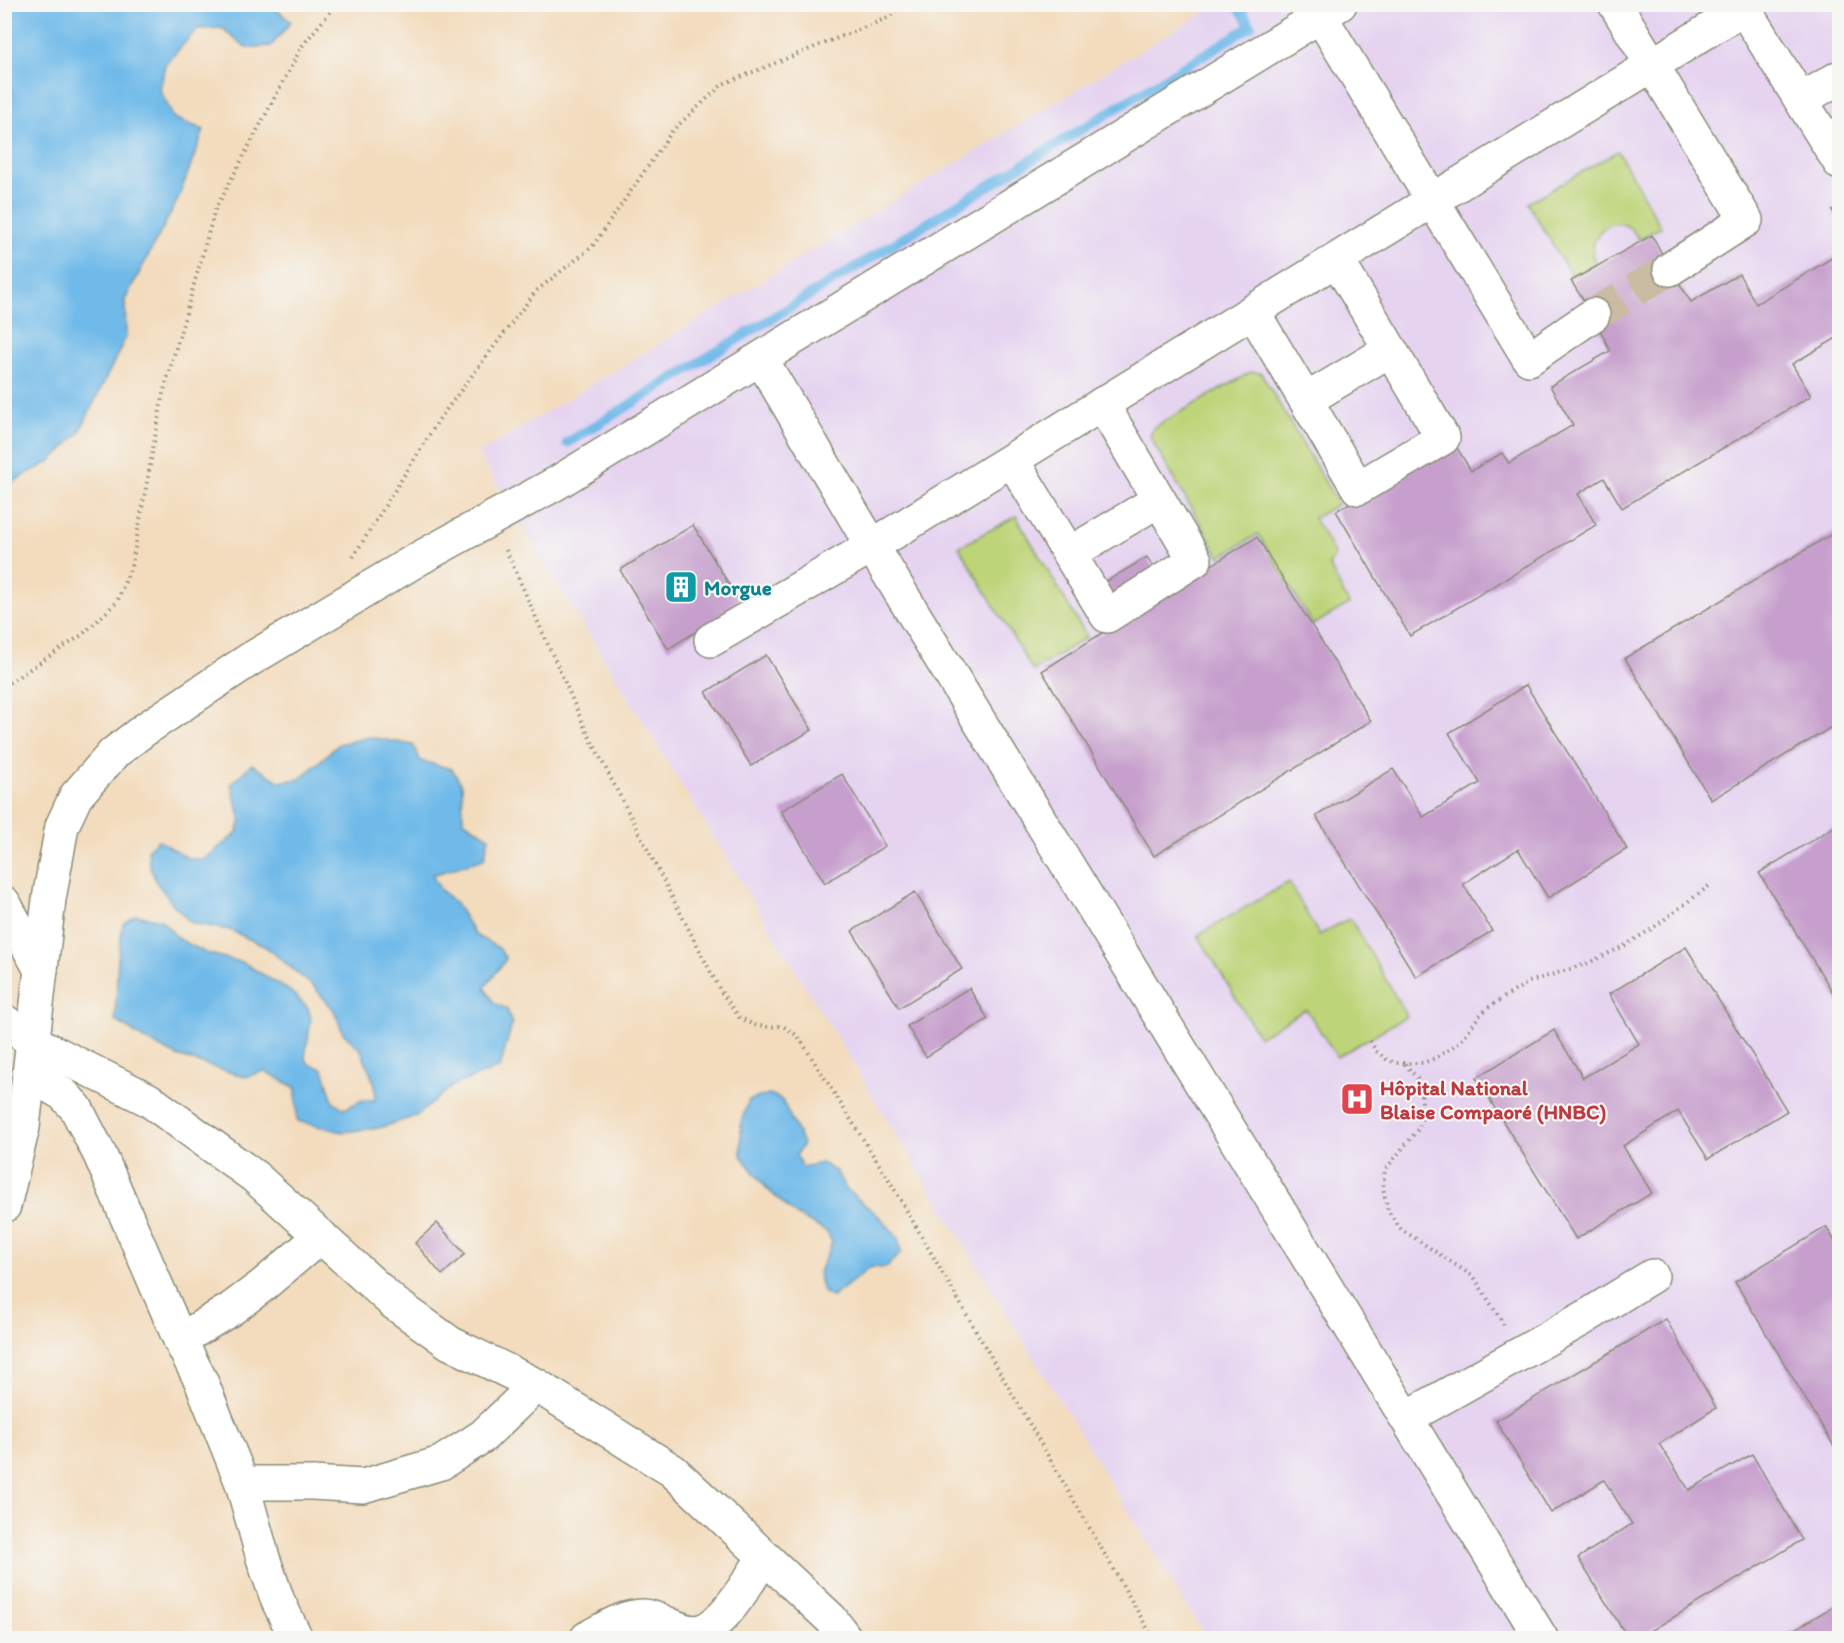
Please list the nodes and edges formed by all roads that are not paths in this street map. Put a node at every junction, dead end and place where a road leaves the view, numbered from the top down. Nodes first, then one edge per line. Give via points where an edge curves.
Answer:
1 (1615, 4) edge
2 (1748, 7) edge
3 (1325, 13) edge
4 (1652, 66) junction
5 (1839, 77) edge
6 (1801, 100) junction
7 (1839, 163) edge
8 (1433, 201) junction
9 (1337, 260) junction
10 (1670, 269) tunnel mouth
11 (1253, 312) junction
12 (1593, 315) tunnel mouth
13 (1390, 350) junction
14 (761, 359) junction
15 (1306, 400) junction
16 (1102, 404) junction
17 (1012, 459) junction
18 (1159, 500) junction
19 (872, 546) junction
20 (1070, 554) junction
21 (711, 640) dead end
22 (4, 903) edge
23 (40, 970) junction
24 (4, 1021) edge
25 (32, 1041) junction
26 (29, 1074) junction
27 (4, 1206) edge
28 (321, 1236) junction
29 (1652, 1276) dead end
30 (180, 1340) junction
31 (536, 1385) junction
32 (1406, 1418) junction
33 (242, 1483) junction
34 (764, 1557) junction
35 (672, 1631) edge
36 (296, 1638) edge
37 (587, 1638) edge
38 (845, 1638) edge
39 (1541, 1638) edge

1 - 4 street
2 - 4 street
2 - 6 street
3 - 8 street
3 - 14 street
4 - 8 street
4 - 10 street via 1746,220
5 - 6 street
6 - 7 street
8 - 9 street
8 - 12 street via 1529,359
9 - 11 street
9 - 13 street
11 - 15 street
11 - 16 street
13 - 15 street
13 - 15 street via 1443,438 1358,488
14 - 19 street
14 - 23 street via 555,484 418,559 249,660 114,753 76,796 62,826
16 - 17 street
16 - 18 street
17 - 19 street
17 - 20 street
18 - 20 street
18 - 20 street via 1195,560 1107,616
19 - 21 street
19 - 32 street
22 - 23 street
23 - 25 street
24 - 25 street
25 - 26 street
25 - 28 street via 149,1100 255,1177
26 - 27 street via 23,1127
26 - 30 street via 63,1094 76,1108
28 - 30 street via 231,1309
28 - 31 street via 394,1303 450,1343
29 - 32 street
30 - 33 street
31 - 33 street via 483,1437 441,1463 363,1486
31 - 34 street via 673,1471
32 - 39 street
33 - 36 street via 278,1602
34 - 35 street via 714,1625 702,1631
34 - 38 street via 831,1619
35 - 37 street via 643,1616 619,1621

